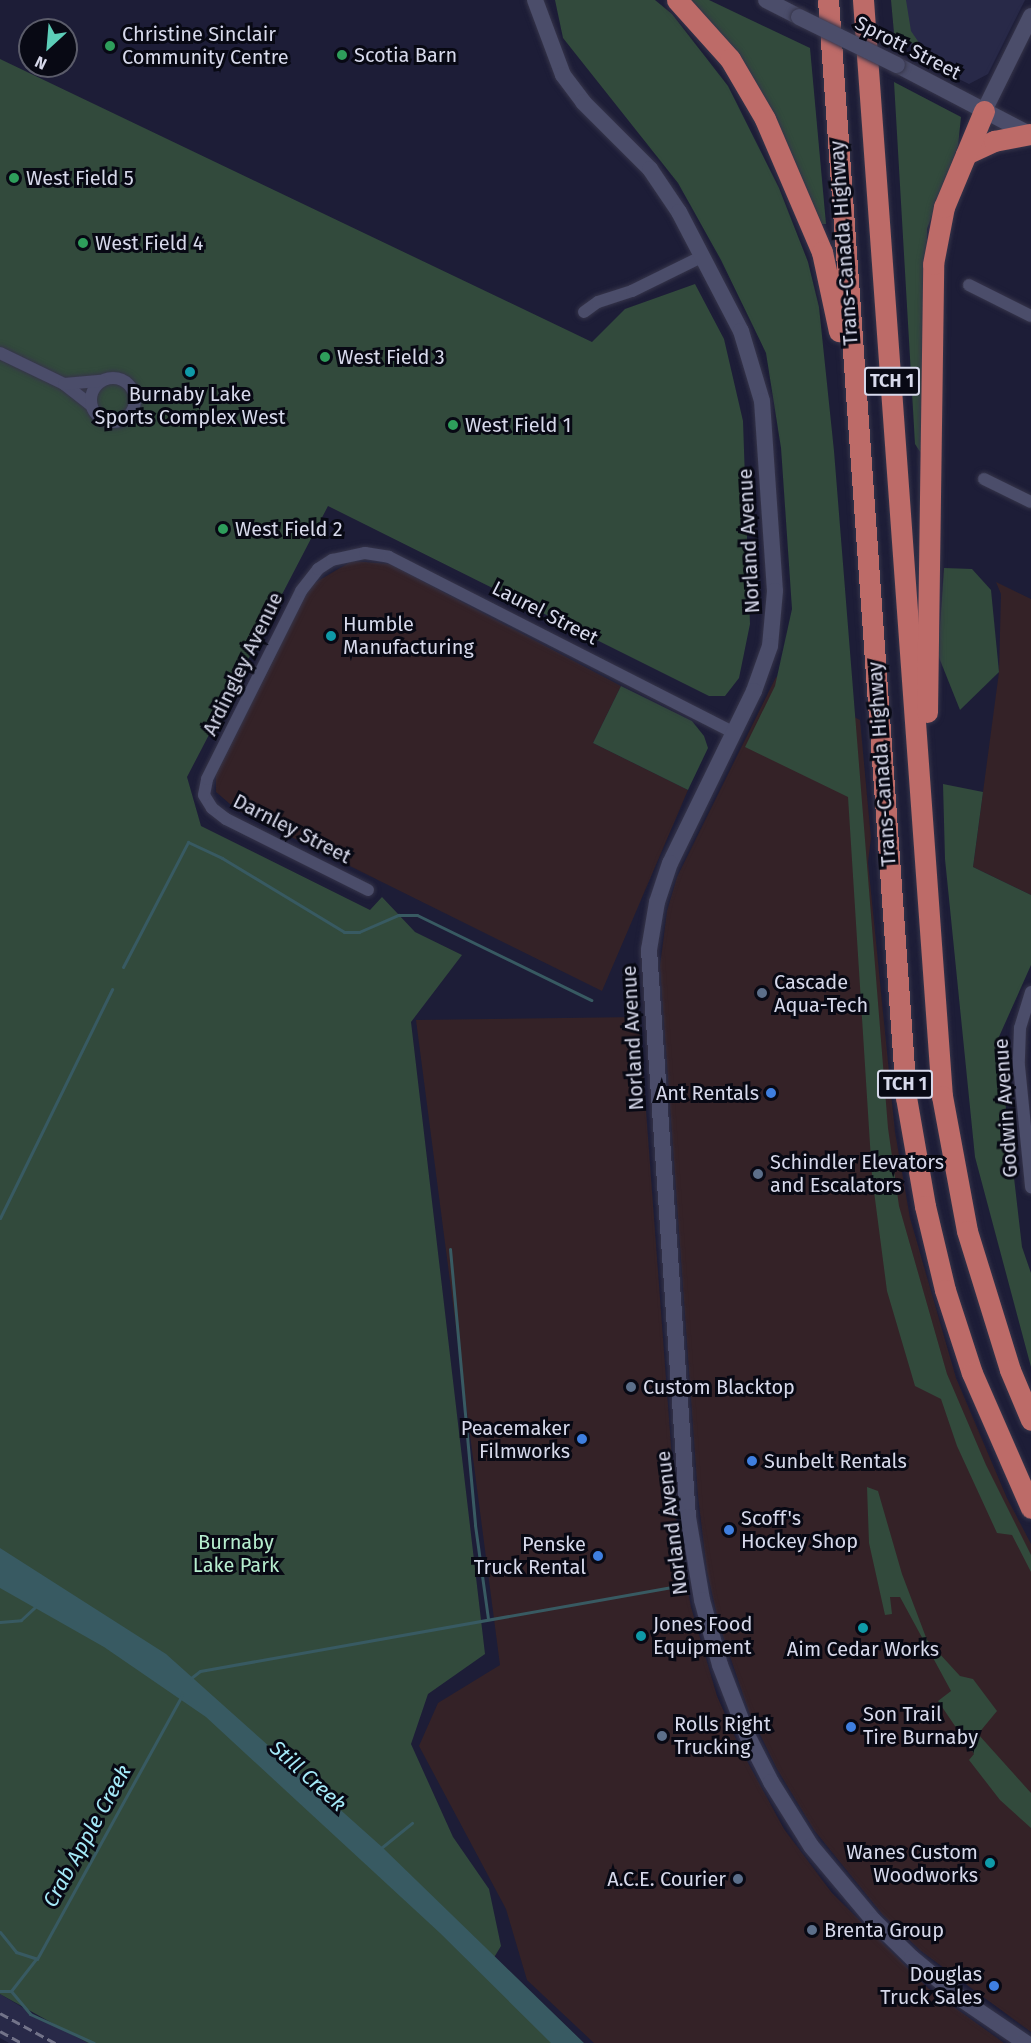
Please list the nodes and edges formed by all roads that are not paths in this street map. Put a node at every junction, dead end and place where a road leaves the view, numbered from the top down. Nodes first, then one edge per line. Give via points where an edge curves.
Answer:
1 (535, 0) edge
2 (677, 0) edge
3 (766, 0) edge
4 (828, 0) edge
5 (863, 0) edge
6 (1031, 16) edge
7 (984, 111) junction
8 (1030, 135) edge
9 (966, 154) junction
10 (701, 257) junction
11 (969, 285) dead end
12 (584, 312) dead end
13 (1031, 316) edge
14 (0, 353) edge
15 (101, 381) junction
16 (64, 384) junction
17 (854, 391) junction
18 (91, 405) junction
19 (984, 479) dead end
20 (1031, 502) edge
21 (332, 560) joint
22 (734, 733) junction
23 (920, 763) junction
24 (204, 795) joint
25 (368, 890) dead end
26 (1031, 992) edge
27 (1025, 1045) edge
28 (1031, 1188) edge
29 (1031, 1420) edge
30 (1031, 1508) edge
31 (1026, 2043) edge

1 - 10 street, Norland Avenue via 562,75 583,102 650,169 679,212
2 - 17 highway via 730,59 765,119 822,252
3 - 7 street, Sprott Street, bridge
4 - 17 highway, Trans-Canada Highway / TCH 1
5 - 23 highway, Trans-Canada Highway / TCH 1
6 - 7 street
7 - 8 street, Sprott Street
7 - 9 highway
8 - 9 highway via 994,141
9 - 23 highway via 944,207 933,264 929,700
10 - 12 street via 632,291 598,302
10 - 22 street, Norland Avenue via 741,331 759,387 775,591 770,646
11 - 13 street
14 - 16 street
15 - 16 street
15 - 18 street via 92,391
15 - 18 street via 113,378 127,382 135,395 133,409 123,420 109,422 96,416
16 - 18 street
17 - 30 highway, Trans-Canada Highway / TCH 1 via 906,1097 945,1290 972,1373
19 - 20 street
21 - 22 street, Laurel Street via 353,554 389,557
21 - 24 street, Ardingley Avenue via 318,569 301,591 207,779
22 - 31 street, Norland Avenue via 670,863 657,902 649,950 688,1517 702,1600 720,1665 747,1735 811,1846 859,1905 912,1958 964,2001
23 - 29 highway, Trans-Canada Highway / TCH 1 via 936,1029 951,1159 966,1231 1010,1370
24 - 25 street, Darnley Street via 226,819
26 - 27 street, Godwin Avenue via 1023,1012
27 - 28 street, Godwin Avenue

